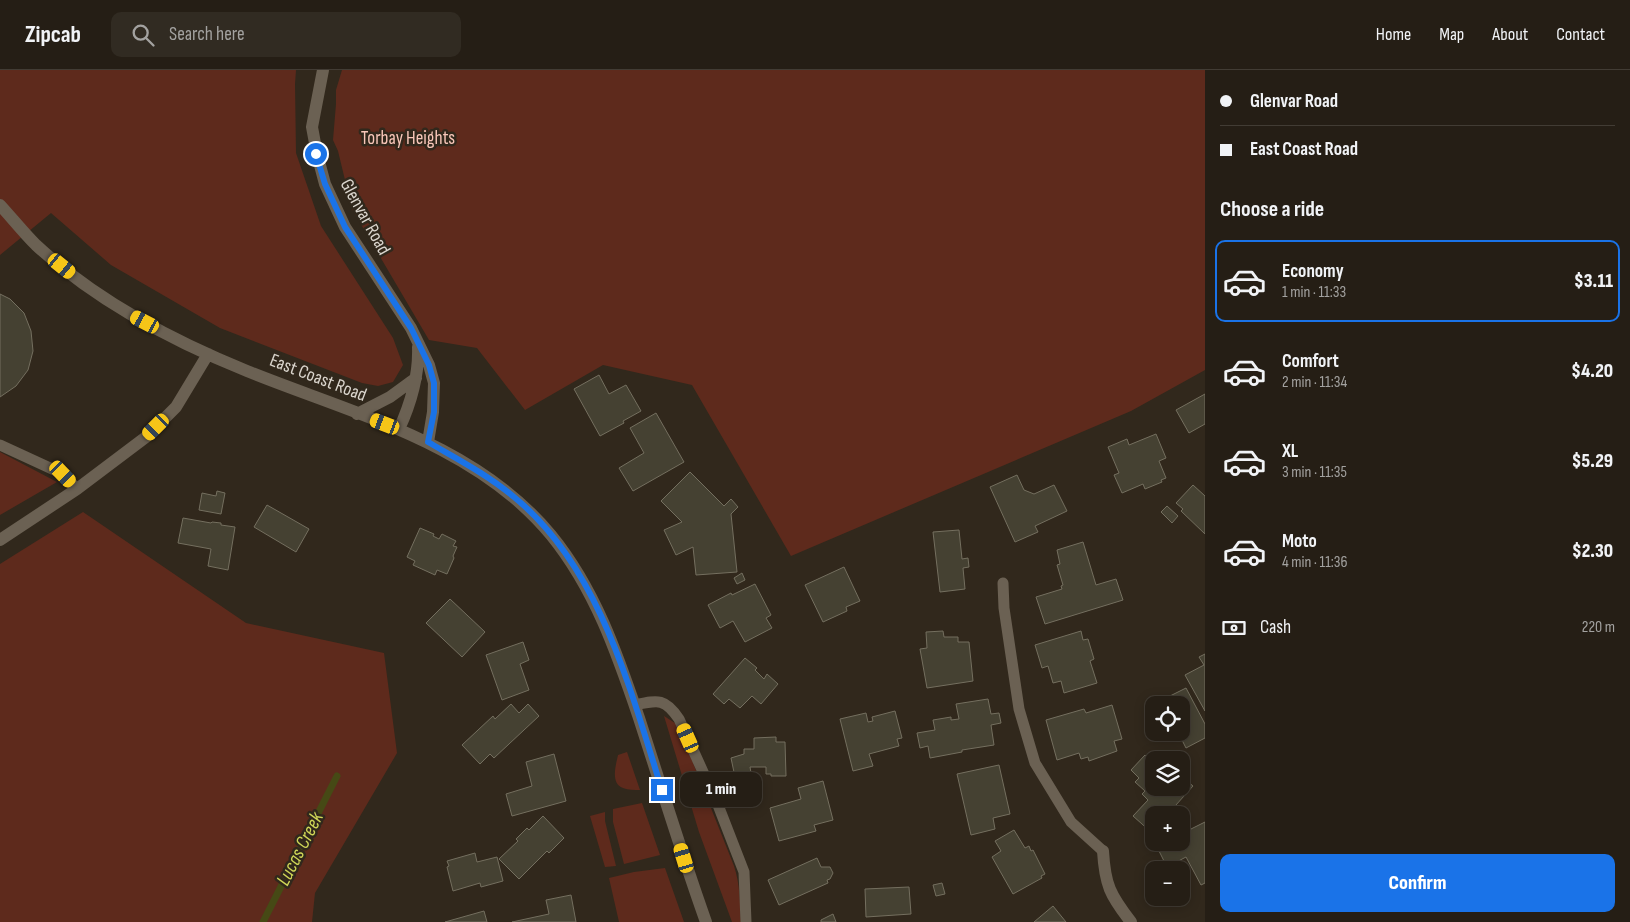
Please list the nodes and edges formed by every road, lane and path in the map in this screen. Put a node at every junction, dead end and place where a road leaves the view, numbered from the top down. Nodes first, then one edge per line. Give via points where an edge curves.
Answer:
1 (323, 70) edge
2 (0, 205) edge
3 (418, 342) junction
4 (208, 354) junction
5 (416, 378) junction
6 (357, 414) junction
7 (399, 429) junction
8 (428, 442) junction
9 (0, 445) edge
10 (77, 488) junction
11 (0, 540) edge
12 (1003, 583) dead end
13 (635, 705) junction
14 (1103, 851) joint
15 (706, 922) edge
16 (746, 922) edge
17 (1131, 922) edge

1 - 3 main road, Glenvar Road via 312,127 325,184 345,227
2 - 4 main road, East Coast Road via 38,246 113,304
3 - 5 main road
3 - 8 main road, Glenvar Road via 434,383 434,412
4 - 6 main road, East Coast Road
4 - 10 main road via 176,407 146,436
5 - 6 main road via 390,397
5 - 7 main road via 408,410
6 - 7 main road, East Coast Road
7 - 8 main road, East Coast Road
8 - 13 main road, East Coast Road via 497,484 521,503 552,536 573,566 606,626
9 - 10 lane via 63,474
10 - 11 main road
12 - 14 lane via 1019,709 1035,763 1071,822
13 - 15 main road, East Coast Road
13 - 16 lane via 662,701 671,706 679,719 744,872
14 - 17 main road via 1108,889

